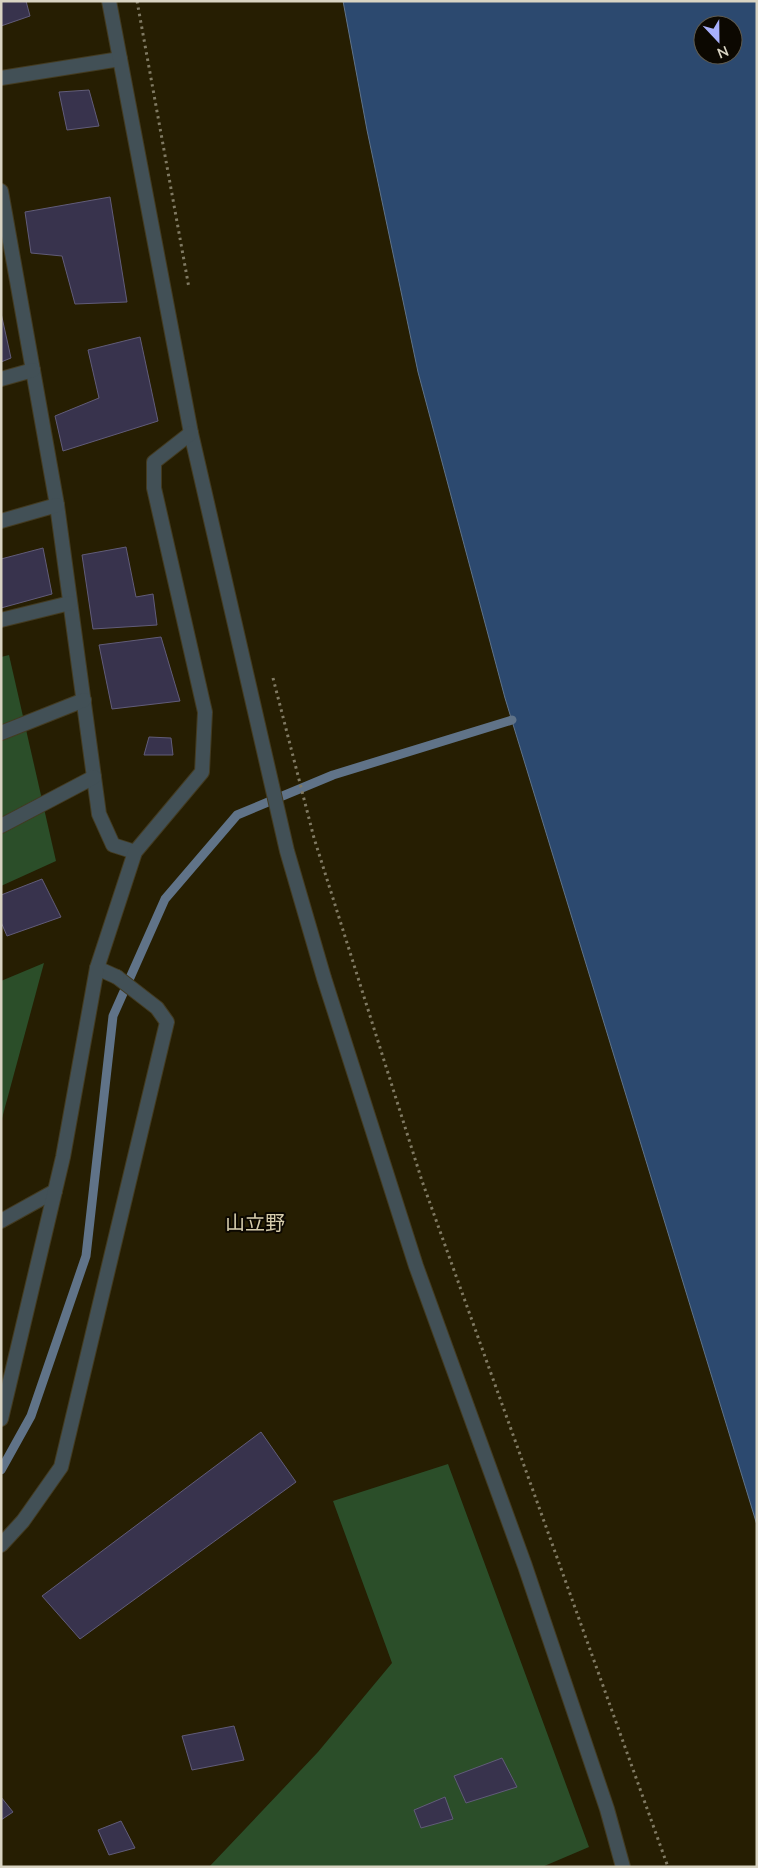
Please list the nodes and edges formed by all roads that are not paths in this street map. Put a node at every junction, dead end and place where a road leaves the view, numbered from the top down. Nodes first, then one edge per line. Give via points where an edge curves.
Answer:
1 (109, 1) edge
2 (120, 59) junction
3 (1, 78) edge
4 (1, 191) edge
5 (33, 370) junction
6 (1, 379) edge
7 (191, 433) junction
8 (57, 505) junction
9 (1, 521) edge
10 (70, 603) junction
11 (1, 620) edge
12 (84, 700) junction
13 (1, 733) edge
14 (94, 777) junction
15 (1, 826) edge
16 (136, 852) junction
17 (98, 968) junction
18 (55, 1191) junction
19 (1, 1221) edge
20 (1, 1419) edge
21 (1, 1544) edge
22 (623, 1867) edge

1 - 2 street
2 - 3 street
2 - 7 street
4 - 5 street
5 - 6 street
5 - 8 street
7 - 16 street via 154,462 154,488 205,712 202,772
7 - 22 street via 287,851 324,978 416,1266 525,1566 607,1809
8 - 9 street
8 - 10 street
10 - 11 street
10 - 12 street
12 - 13 street
12 - 14 street
14 - 15 street
14 - 16 street via 99,814 113,845
16 - 17 street
17 - 18 street
17 - 21 street via 117,977 157,1008 168,1022 61,1467 24,1521
18 - 19 street
18 - 20 street

